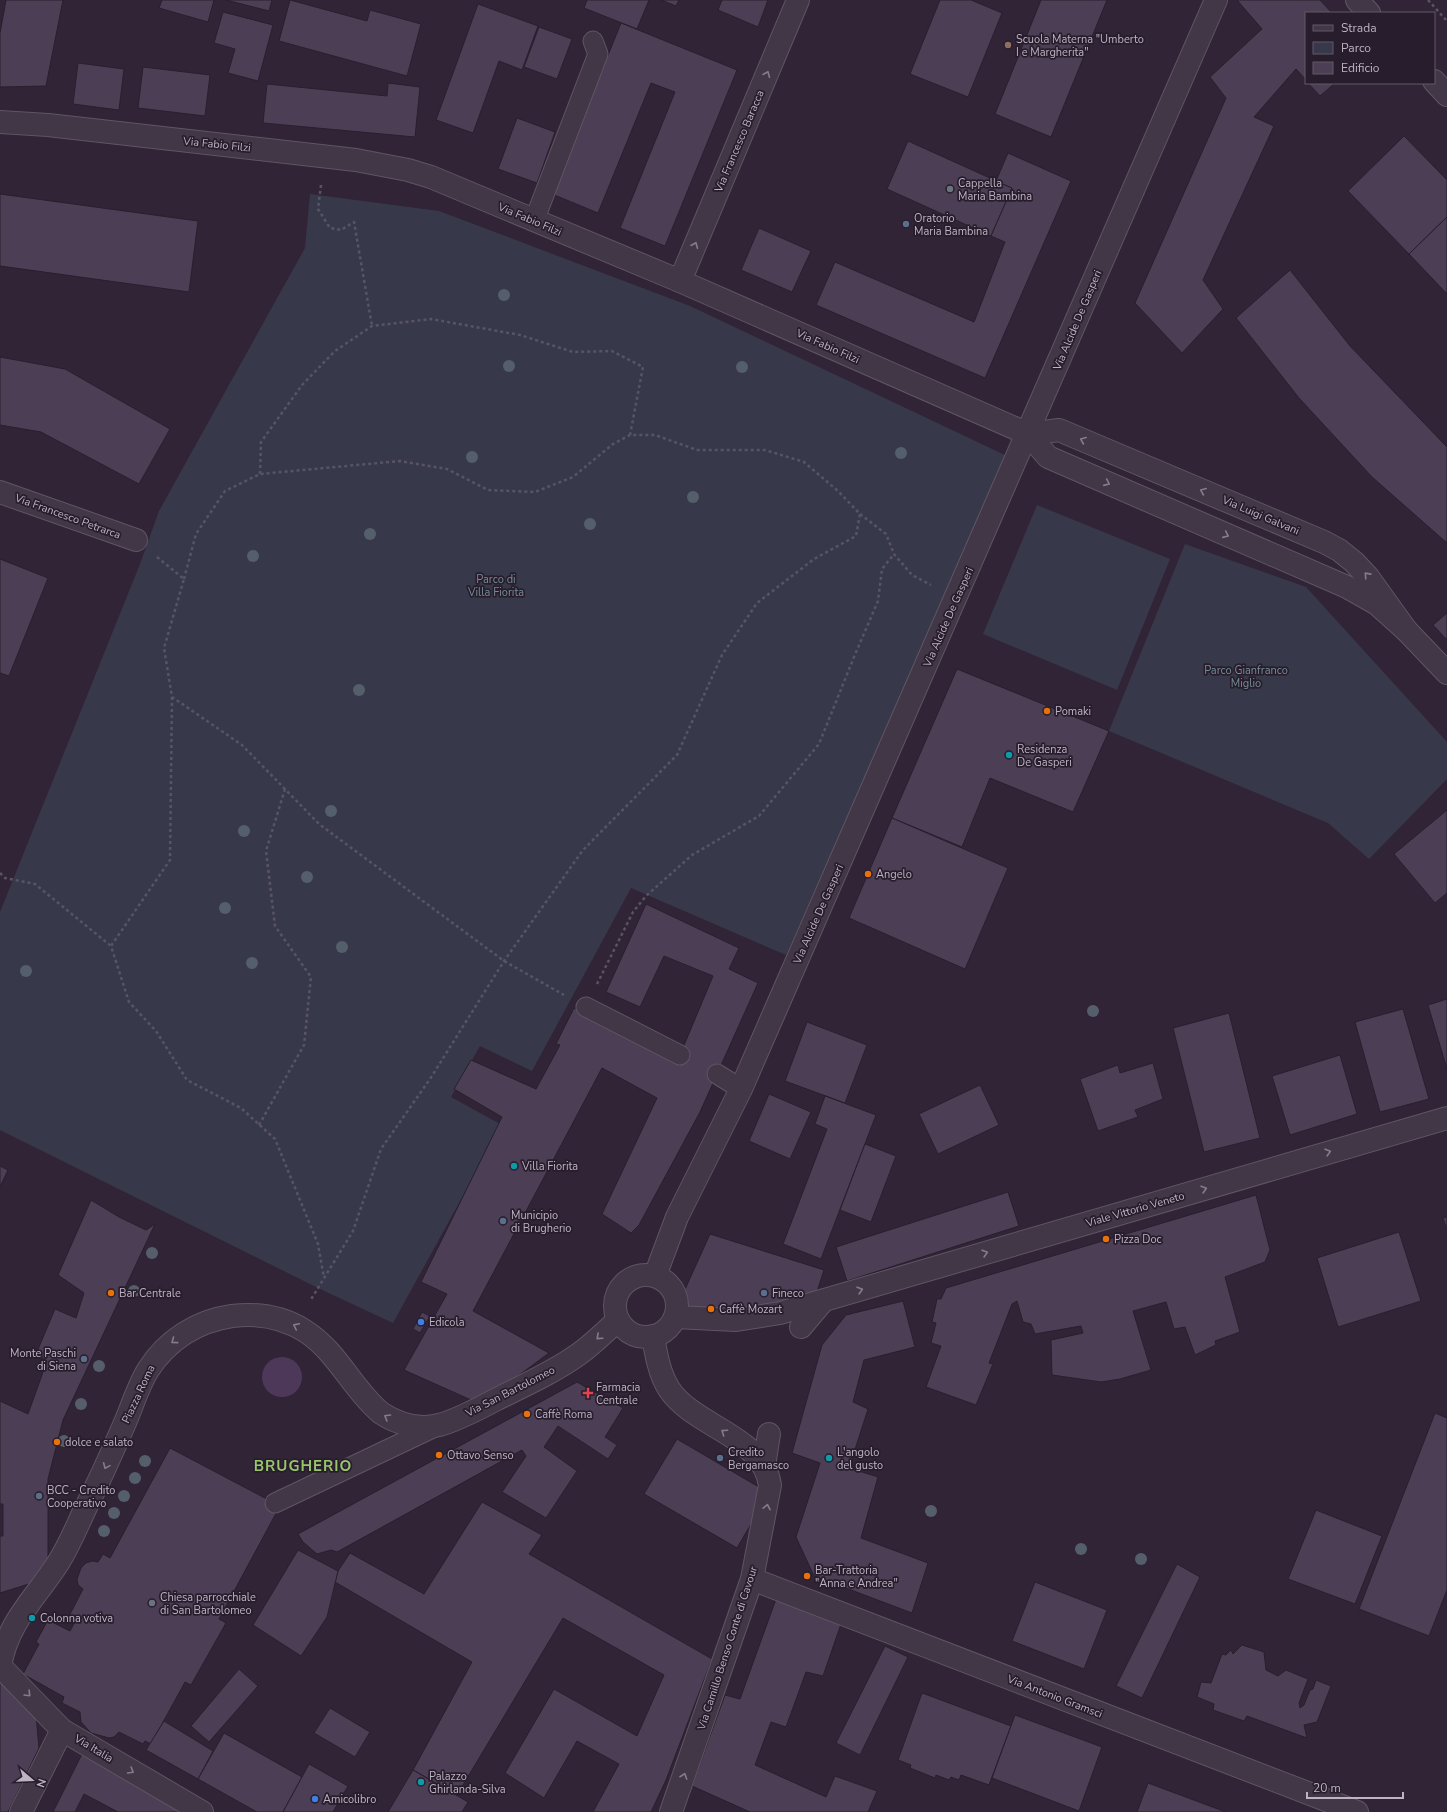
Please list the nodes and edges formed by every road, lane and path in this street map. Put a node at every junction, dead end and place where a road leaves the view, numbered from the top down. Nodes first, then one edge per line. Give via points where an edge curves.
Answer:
1 (798, 0) edge
2 (1216, 0) edge
3 (1357, 0) edge
4 (1428, 0) edge
5 (1368, 12) edge
6 (1447, 20) edge
7 (593, 41) dead end
8 (1435, 82) edge
9 (1447, 95) edge
10 (0, 122) edge
11 (325, 156) junction
12 (534, 221) junction
13 (680, 281) junction
14 (372, 326) junction
15 (1028, 434) junction
16 (630, 435) junction
17 (260, 474) junction
18 (0, 492) edge
19 (860, 514) junction
20 (136, 540) joint
21 (894, 554) junction
22 (184, 579) junction
23 (956, 598) junction
24 (1406, 630) junction
25 (1447, 673) edge
26 (172, 697) junction
27 (285, 789) junction
28 (0, 873) edge
29 (111, 946) junction
30 (504, 961) junction
31 (586, 1007) junction
32 (680, 1055) dead end
33 (717, 1074) dead end
34 (741, 1089) junction
35 (1447, 1118) edge
36 (259, 1125) junction
37 (655, 1276) junction
38 (324, 1278) junction
39 (823, 1301) junction
40 (675, 1317) junction
41 (618, 1320) junction
42 (295, 1326) junction
43 (801, 1327) dead end
44 (653, 1336) junction
45 (438, 1425) junction
46 (769, 1434) dead end
47 (764, 1466) junction
48 (274, 1503) dead end
49 (752, 1579) junction
50 (0, 1666) edge
51 (62, 1730) junction
52 (677, 1810) edge
53 (21, 1812) edge
54 (202, 1812) edge
55 (1357, 1812) edge

13 -> 1 street, Via Francesco Baracca
2 - 15 street, Via Alcide De Gasperi
3 - 5 street
4 - 6 path
7 - 12 lane via 598,54
8 - 9 street
10 - 11 street, Via Fabio Filzi
11 - 12 street, Via Fabio Filzi via 385,165 420,174
11 - 14 path via 318,209 330,228 341,230 354,222
12 - 13 street, Via Fabio Filzi
13 - 15 street, Via Fabio Filzi
14 - 16 path via 431,319 520,335 572,352 612,351 643,367
14 - 17 path via 335,351 302,385 262,442
15 - 23 street, Via Alcide De Gasperi
15 -> 24 street via 1048,457 1347,587 1377,604
24 -> 15 street, Via Luigi Galvani via 1368,577 1344,554 1324,542 1059,430
16 - 17 path via 613,444 573,477 535,492 488,490 447,469 400,461
16 - 19 path via 656,435 697,450 764,450 804,462
17 - 22 path via 225,491 196,534
18 - 20 street, Via Francesco Petrarca
19 - 21 path via 886,534
19 - 30 path via 856,536 814,559 757,603 722,655 677,755 583,850
20 - 22 path
21 - 23 path via 912,575
21 - 31 path via 882,569 878,601 819,744 759,816 692,855 646,896 633,912
22 - 26 path via 164,648
23 - 34 street, Via Alcide De Gasperi
24 - 25 street, Via Luigi Galvani
26 - 27 path via 242,745
26 - 29 path via 170,860
27 - 30 path via 319,824
27 - 36 path via 266,851 275,926 311,977 304,1045
28 - 29 path via 5,878 35,884
29 - 36 path via 129,1002 156,1031 187,1080 241,1108
30 - 31 path
30 - 38 path via 430,1079 381,1149 353,1231
31 - 32 lane
33 - 34 lane
34 - 37 street, Via Alcide De Gasperi via 672,1230
39 -> 35 street, Viale Vittorio Veneto
36 - 38 path via 275,1139 318,1244
37 - 40 street via 664,1280 676,1296
37 - 41 street via 635,1276 619,1290 615,1310
38 - 42 path
39 - 40 street, Viale Vittorio Veneto via 753,1318 721,1320
39 - 43 street
40 - 44 street via 670,1326
41 - 44 street via 632,1334 642,1337
41 -> 45 street, Via San Bartolomeo via 580,1353 555,1369
45 -> 42 street, Piazza Roma via 405,1425 381,1413 328,1350 315,1338
42 -> 50 street, Piazza Roma via 280,1319 260,1315 213,1320 171,1342 158,1355 147,1372 99,1481 59,1562 12,1628
47 -> 44 street via 746,1447 692,1410 669,1389 659,1368
45 - 48 lane
46 - 47 street, Via Camillo Benso Conte di Cavour
49 -> 47 street, Via Camillo Benso Conte di Cavour via 770,1494 769,1476
52 -> 49 street, Via Camillo Benso Conte di Cavour
49 - 55 street, Via Antonio Gramsci
50 -> 51 street, Via Italia
51 - 53 street
51 -> 54 street, Via Italia

